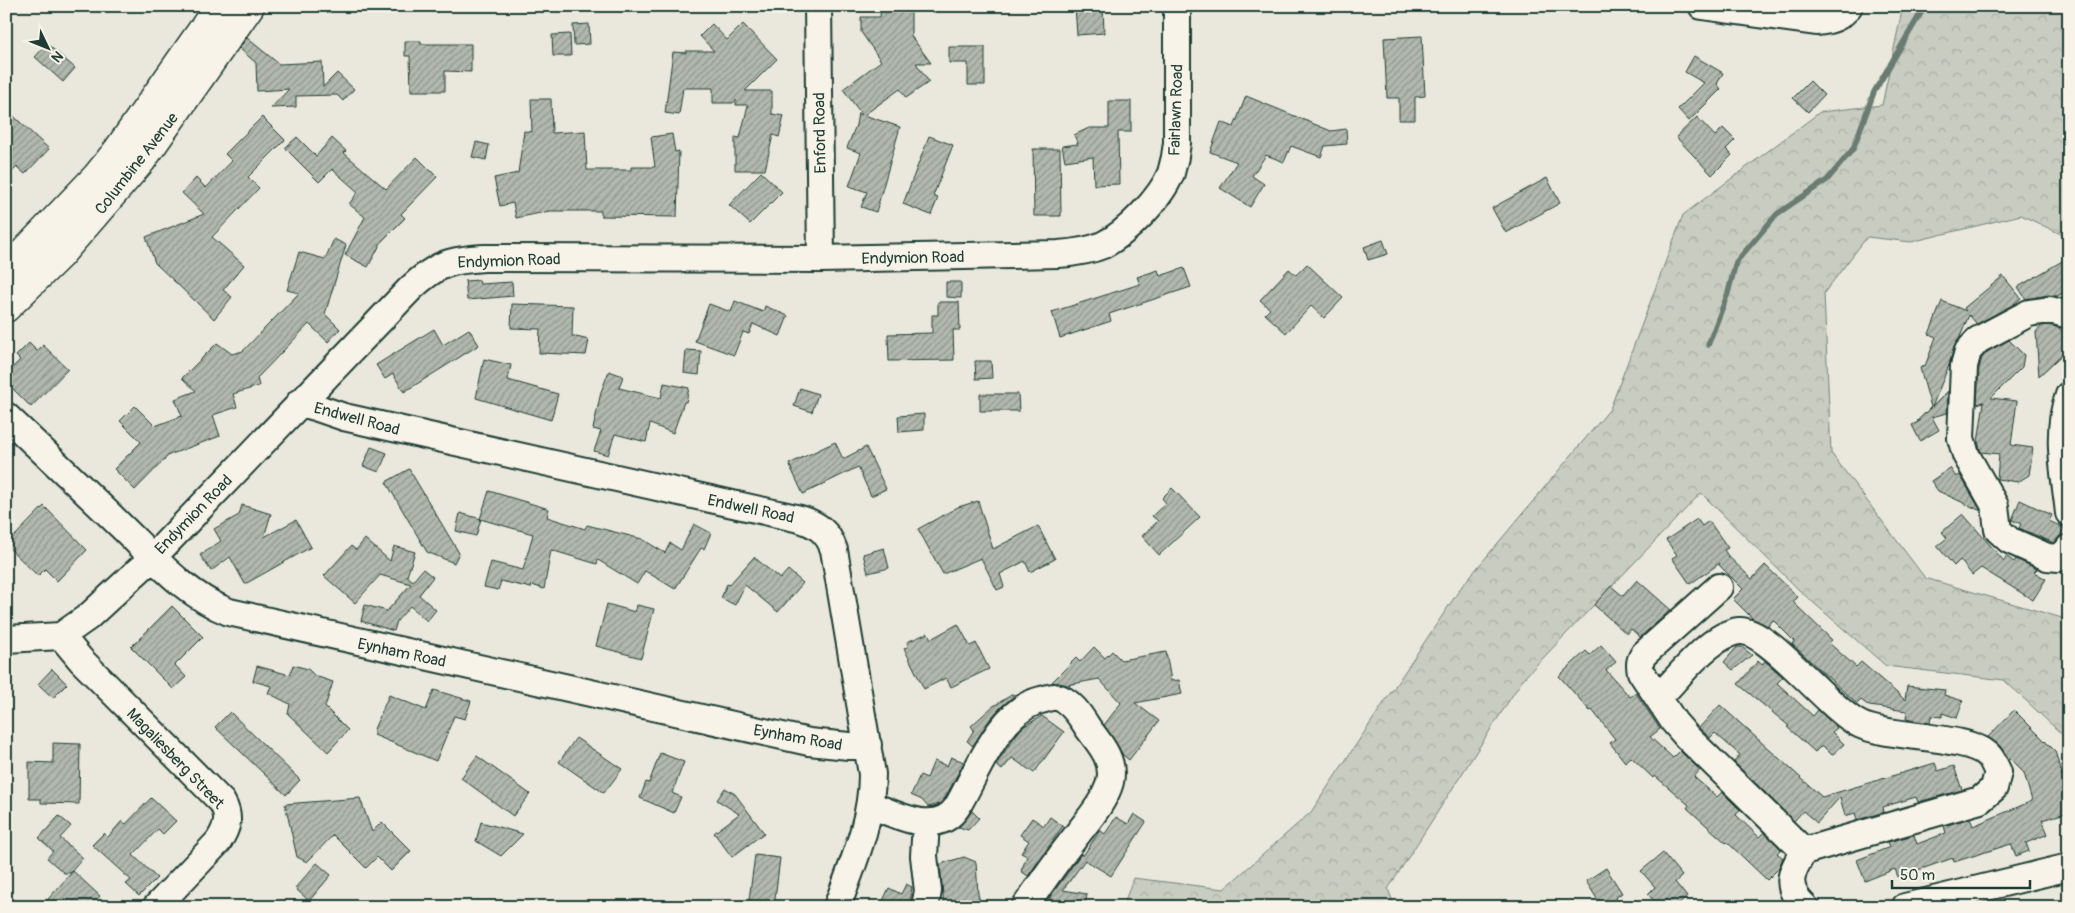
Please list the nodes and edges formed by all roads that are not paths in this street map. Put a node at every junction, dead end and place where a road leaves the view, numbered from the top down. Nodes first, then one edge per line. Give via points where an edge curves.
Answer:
1 (219, 6) edge
2 (250, 6) edge
3 (818, 6) edge
4 (1176, 6) edge
5 (1702, 6) edge
6 (1849, 6) edge
7 (106, 185) junction
8 (1103, 245) joint
9 (821, 259) junction
10 (6, 271) edge
11 (6, 308) edge
12 (2069, 315) edge
13 (2069, 396) edge
14 (300, 402) junction
15 (6, 416) edge
16 (2066, 455) edge
17 (2069, 514) edge
18 (2069, 548) edge
19 (153, 557) junction
20 (1719, 587) dead end
21 (61, 636) junction
22 (6, 639) edge
23 (1658, 698) junction
24 (868, 745) junction
25 (870, 805) junction
26 (926, 823) junction
27 (1804, 851) junction
28 (2069, 867) edge
29 (156, 907) edge
30 (837, 907) edge
31 (925, 907) edge
32 (1025, 907) edge
33 (1805, 907) edge
34 (1905, 907) edge

1 - 7 main road, Columbine Avenue via 138,122
2 - 7 main road, Columbine Avenue via 142,160
3 - 9 street, Enford Road
4 - 8 street, Fairlawn Road via 1175,160 1170,175 1150,204 1124,230
5 - 6 street via 1816,22 1841,15
7 - 10 main road, Columbine Avenue
7 - 11 main road, Columbine Avenue via 59,256
8 - 9 street, Endymion Road via 1058,254
9 - 14 street, Endymion Road via 484,258 452,261 436,268 411,288
12 - 18 street via 2050,310 2029,313 1978,340 1968,351 1964,366 1961,438 1994,506 1998,530 2009,540 2047,557 2059,558
13 - 16 street via 2062,422
14 - 19 street, Endymion Road
14 - 24 street, Endwell Road via 344,417 800,519 819,527 834,550
15 - 19 street, Eynham Road
16 - 17 street
19 - 21 street, Endymion Road via 88,618
19 - 24 street, Eynham Road via 206,602 245,617 809,742
20 - 23 street via 1640,659 1641,672
21 - 22 street
21 - 29 street, Magaliesberg Street via 80,660 226,809 226,830 218,842
23 - 27 street via 1687,737
23 - 27 street via 1707,648 1723,636 1740,630 1772,646 1843,713 1861,725 1971,745 1988,755 1998,772 1994,788 1980,800
24 - 25 street, Endwell Road via 872,774
25 - 26 street
25 - 30 street, Endwell Road via 858,851
26 - 31 street via 924,856 928,890
26 - 32 street via 942,821 953,813 999,732 1028,705 1056,696 1074,708 1107,756 1112,772 1109,785
27 - 33 street via 1793,868 1791,884 1795,897
28 - 34 street

